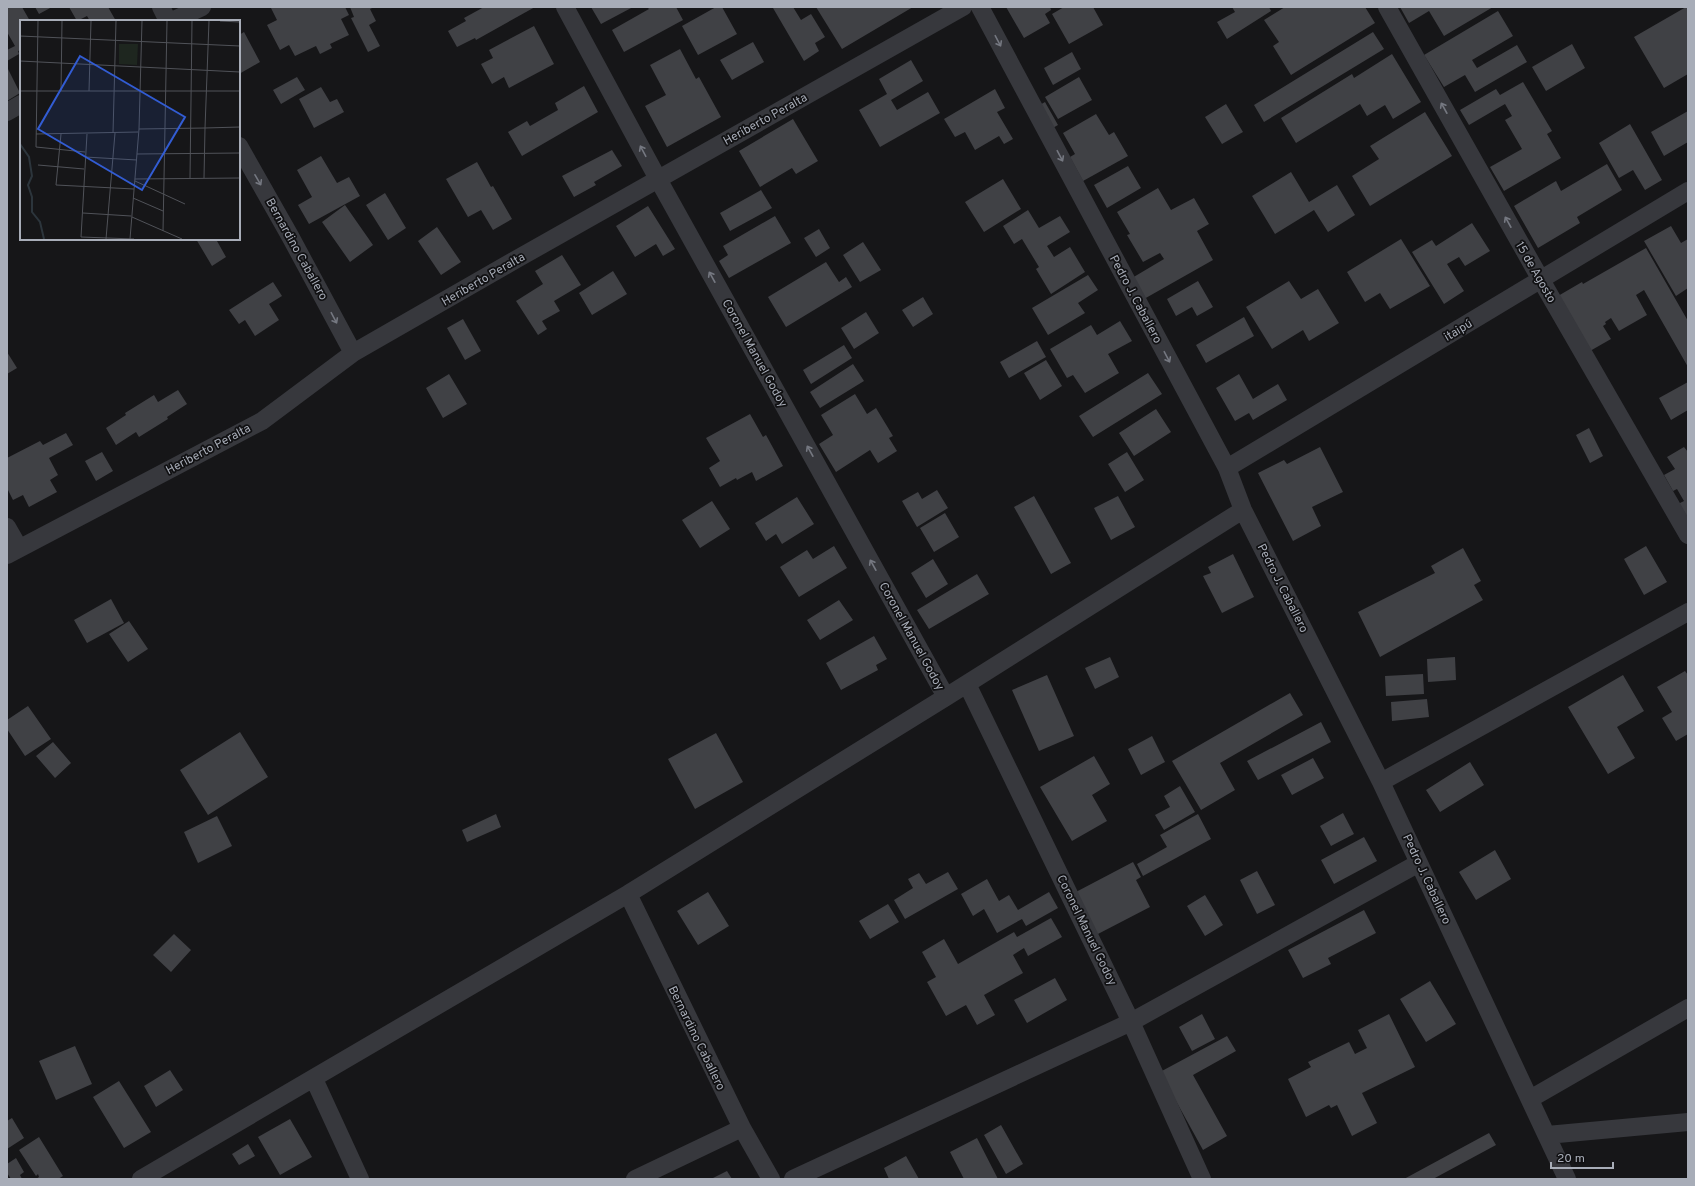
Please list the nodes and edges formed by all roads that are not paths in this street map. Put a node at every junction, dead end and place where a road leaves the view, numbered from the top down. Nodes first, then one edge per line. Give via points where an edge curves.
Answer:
1 (161, 7) edge
2 (202, 7) edge
3 (565, 7) edge
4 (963, 7) edge
5 (980, 7) edge
6 (1387, 7) edge
7 (168, 20) edge
8 (174, 20) edge
9 (20, 105) edge
10 (7, 112) edge
11 (240, 148) edge
12 (658, 179) junction
13 (1688, 191) edge
14 (1541, 280) junction
15 (353, 353) junction
16 (1227, 468) junction
17 (1243, 510) junction
18 (7, 527) edge
19 (1688, 535) edge
20 (13, 552) edge
21 (1688, 612) edge
22 (967, 684) junction
23 (946, 697) junction
24 (1381, 782) junction
25 (1419, 863) junction
26 (628, 894) junction
27 (1688, 1008) edge
28 (1131, 1022) junction
29 (314, 1079) junction
30 (1530, 1099) junction
31 (1688, 1122) edge
32 (742, 1128) junction
33 (1547, 1135) junction
34 (141, 1179) edge
35 (360, 1179) edge
36 (635, 1179) edge
37 (771, 1179) edge
38 (793, 1179) edge
39 (1202, 1179) edge
40 (1567, 1179) edge

1 - 7 street
2 - 8 street
12 -> 3 street, Coronel Manuel Godoy
4 - 12 street, Heriberto Peralta
5 -> 16 street, Pedro J. Caballero
14 -> 6 street, 15 de Agosto
9 - 10 street
11 -> 15 street, Bernardino Caballero
12 - 15 street, Heriberto Peralta
23 -> 12 street, Coronel Manuel Godoy
13 - 14 street, itaipú
14 - 16 street, itaipú
14 - 19 street, 15 de Agosto
15 - 20 street, Heriberto Peralta via 262,421
16 - 17 street, Pedro J. Caballero
17 - 22 street
17 - 24 street, Pedro J. Caballero
18 - 20 street
21 - 24 street
22 - 23 street
22 - 28 street, Coronel Manuel Godoy
23 - 26 street
24 - 25 street, Pedro J. Caballero
25 - 28 street
25 - 30 street, Pedro J. Caballero
26 - 29 street
26 - 32 street, Bernardino Caballero
27 - 30 street
28 - 38 street
28 - 39 street, Coronel Manuel Godoy
29 - 34 street
29 - 35 street
30 - 33 street, Pedro J. Caballero
31 - 33 street
32 - 36 street
32 - 37 street, Bernardino Caballero
33 - 40 street, Pedro J. Caballero

